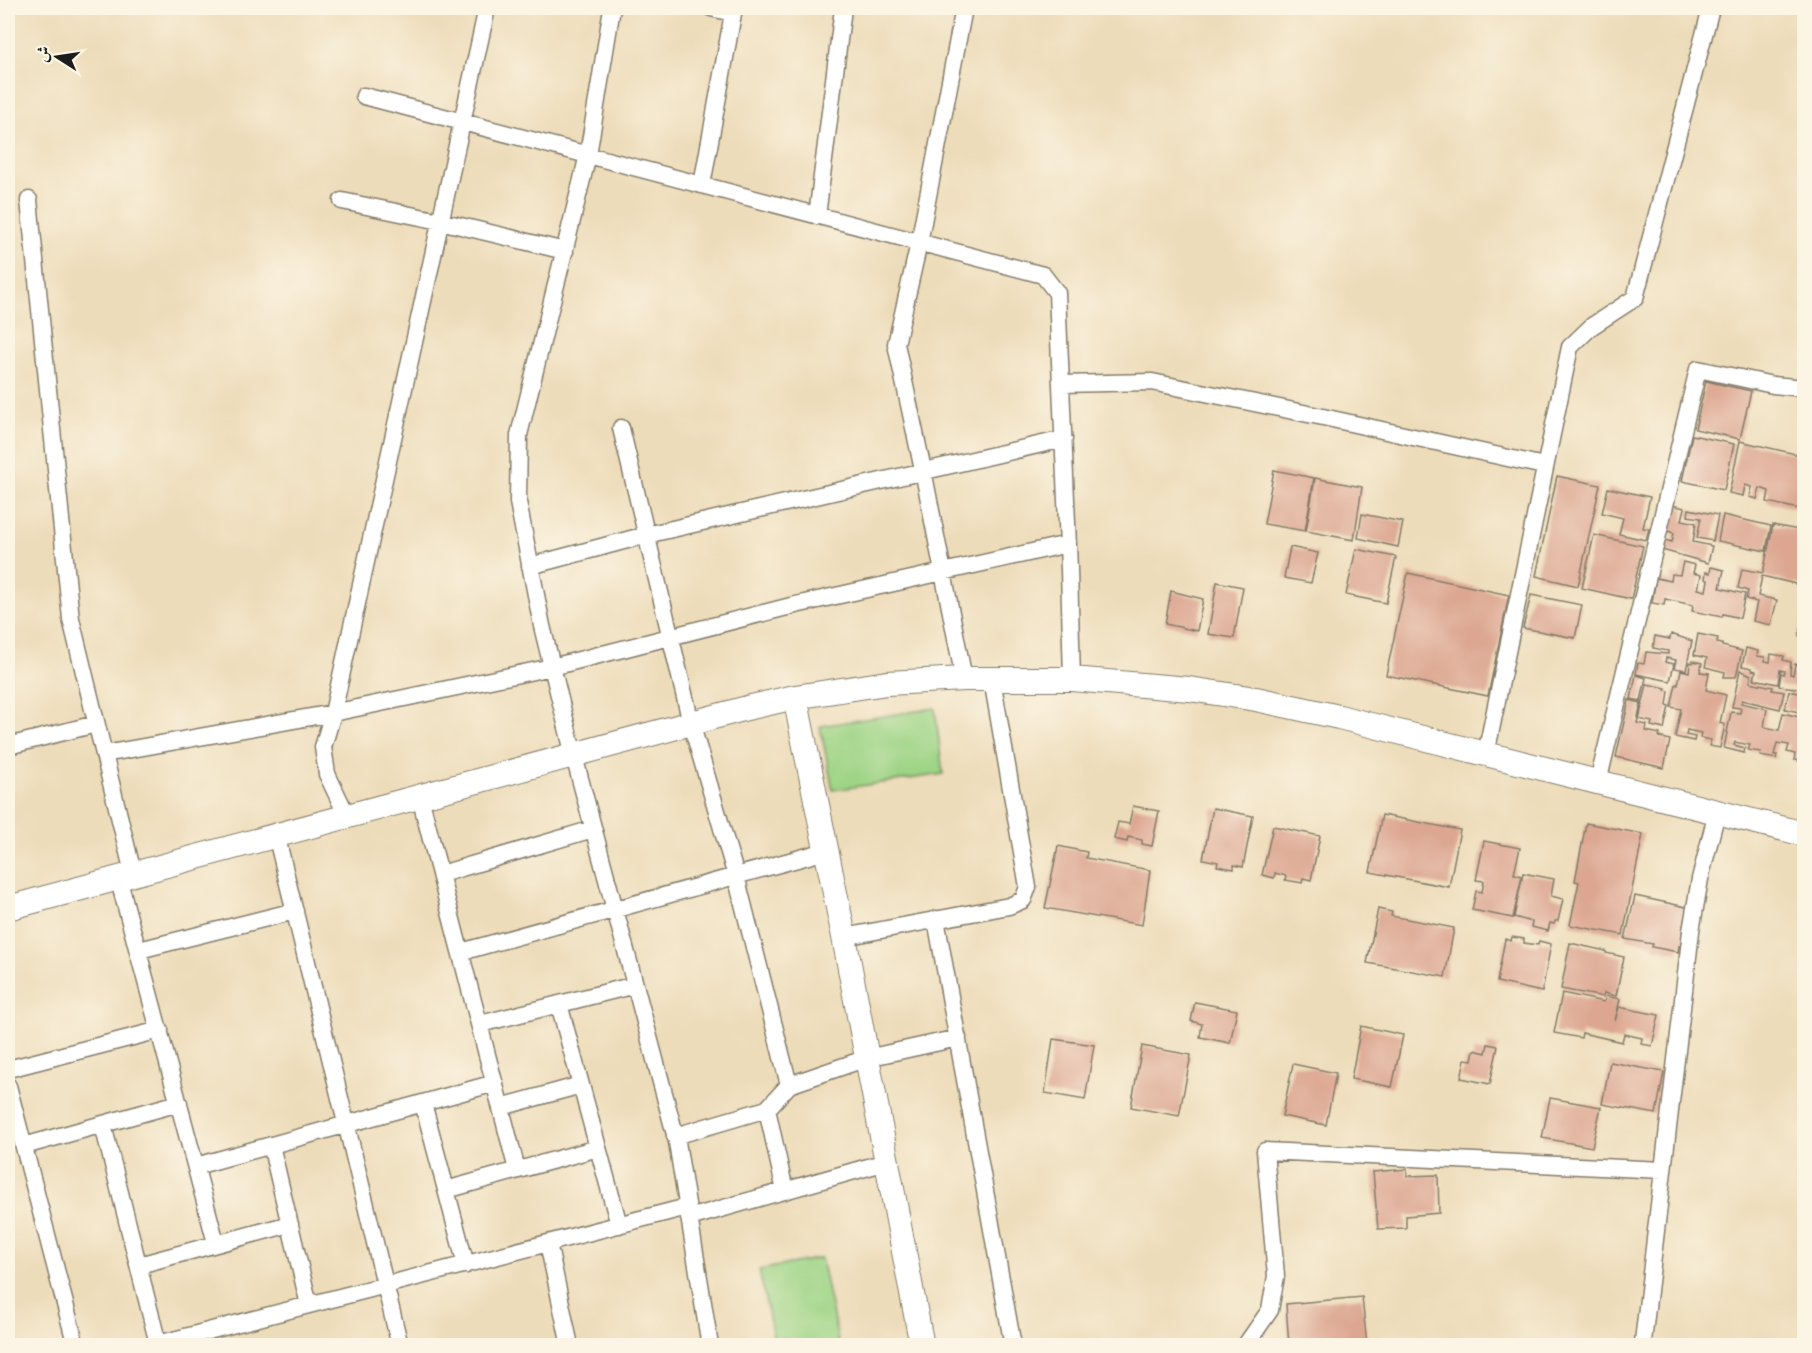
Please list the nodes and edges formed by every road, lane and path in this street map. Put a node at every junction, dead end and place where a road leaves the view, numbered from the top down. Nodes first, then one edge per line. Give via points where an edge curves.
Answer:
1 (487, 8) edge
2 (612, 8) edge
3 (711, 8) edge
4 (843, 8) edge
5 (964, 8) edge
6 (1711, 8) edge
7 (733, 10) edge
8 (364, 96) dead end
9 (462, 122) junction
10 (588, 156) junction
11 (702, 186) junction
12 (29, 200) dead end
13 (342, 201) dead end
14 (817, 216) junction
15 (440, 221) junction
16 (919, 243) junction
17 (565, 251) junction
18 (1061, 384) junction
19 (1804, 388) edge
20 (621, 428) dead end
21 (1064, 439) junction
22 (1545, 466) junction
23 (923, 470) junction
24 (646, 536) junction
25 (1068, 544) junction
26 (530, 566) junction
27 (942, 572) junction
28 (670, 636) junction
29 (552, 667) junction
30 (964, 679) junction
31 (992, 679) junction
32 (1072, 679) junction
33 (795, 697) junction
34 (333, 713) junction
35 (691, 723) junction
36 (96, 724) junction
37 (8, 746) edge
38 (104, 754) junction
39 (1486, 754) junction
40 (574, 756) junction
41 (1598, 782) junction
42 (420, 797) junction
43 (1717, 812) junction
44 (347, 816) junction
45 (593, 829) junction
46 (276, 834) junction
47 (1804, 834) edge
48 (826, 851) junction
49 (441, 874) junction
50 (126, 875) junction
51 (736, 876) junction
52 (8, 908) edge
53 (615, 909) junction
54 (294, 911) junction
55 (936, 919) junction
56 (844, 937) junction
57 (139, 950) junction
58 (461, 952) junction
59 (635, 985) junction
60 (559, 1004) junction
61 (480, 1024) junction
62 (160, 1030) junction
63 (958, 1038) junction
64 (867, 1058) junction
65 (8, 1070) edge
66 (495, 1083) junction
67 (581, 1085) junction
68 (789, 1085) junction
69 (8, 1086) edge
70 (179, 1103) junction
71 (423, 1103) junction
72 (501, 1107) junction
73 (767, 1109) junction
74 (346, 1124) junction
75 (103, 1125) junction
76 (675, 1136) junction
77 (271, 1145) junction
78 (24, 1146) junction
79 (598, 1148) junction
80 (886, 1162) junction
81 (196, 1166) junction
82 (517, 1170) junction
83 (1663, 1170) junction
84 (446, 1190) junction
85 (785, 1191) junction
86 (688, 1213) junction
87 (290, 1224) junction
88 (619, 1225) junction
89 (216, 1243) junction
90 (548, 1243) junction
91 (466, 1264) junction
92 (139, 1265) junction
93 (386, 1285) junction
94 (309, 1305) junction
95 (218, 1337) edge
96 (76, 1346) edge
97 (400, 1346) edge
98 (570, 1346) edge
99 (710, 1346) edge
100 (922, 1346) edge
101 (1013, 1346) edge
102 (1245, 1346) edge
103 (1641, 1346) edge

1 - 9 street
2 - 10 street
3 - 7 street
4 - 14 street
5 - 16 street
6 - 22 street via 1635,298 1592,326 1569,347
7 - 11 street
8 - 9 street
9 - 10 street
9 - 15 street
10 - 11 street
10 - 17 street
11 - 14 street
12 - 36 street via 71,619
13 - 15 street
14 - 16 street
15 - 17 street
15 - 34 street
16 - 18 street via 1042,275 1057,293
16 - 23 street via 896,344
17 - 26 street via 519,435 518,502
18 - 21 street
18 - 22 street via 1152,382
19 - 41 street via 1698,369
20 - 24 street
21 - 23 street
21 - 25 street
22 - 39 street
23 - 24 street
23 - 27 street
24 - 26 street
24 - 28 street
25 - 27 street
25 - 32 street
26 - 29 street
27 - 28 street
27 - 30 street
28 - 29 street
28 - 35 street
29 - 34 street
29 - 40 street
30 - 31 street
30 - 33 street via 887,683
31 - 32 street
31 - 55 street via 1028,887 1023,900 1009,906
32 - 39 street via 1256,699
33 - 35 street
33 - 48 street
34 - 38 street
34 - 44 street via 322,747 327,774
35 - 40 street
35 - 51 street
36 - 37 street
36 - 38 street
38 - 50 street
39 - 41 street
40 - 42 street
40 - 45 street
41 - 43 street
42 - 44 street
42 - 49 street
43 - 47 street
43 - 83 street via 1691,931
44 - 46 street
45 - 49 street
45 - 53 street
46 - 50 street
46 - 54 street
48 - 51 street
48 - 56 street
49 - 58 street
50 - 52 street
50 - 57 street
51 - 53 street
51 - 68 street
53 - 58 street
53 - 59 street
54 - 57 street
54 - 74 street
55 - 56 street
55 - 63 street
56 - 64 street
57 - 62 street
58 - 61 street
59 - 60 street
59 - 76 street
60 - 61 street
60 - 67 street
61 - 66 street
62 - 65 street
62 - 70 street
63 - 64 street
63 - 101 street
64 - 68 street
64 - 80 street
66 - 71 street
66 - 72 street
67 - 72 street
67 - 79 street
68 - 73 street
69 - 78 street
70 - 75 street
70 - 81 street
71 - 74 street
71 - 84 street
72 - 82 street
73 - 76 street
73 - 85 street
74 - 77 street
74 - 93 street
75 - 78 street
75 - 92 street
76 - 86 street
77 - 81 street
77 - 87 street
78 - 96 street
79 - 82 street
79 - 88 street
80 - 85 street
80 - 100 street
81 - 89 street
82 - 84 street
83 - 102 street via 1265,1151 1276,1276 1270,1310
83 - 103 street
84 - 91 street
85 - 86 street
86 - 88 street
86 - 99 street
87 - 89 street
87 - 94 street
88 - 90 street
89 - 92 street
90 - 91 street
90 - 98 street
91 - 93 street
92 - 95 street via 159,1344
93 - 94 street
93 - 97 street
94 - 95 street

